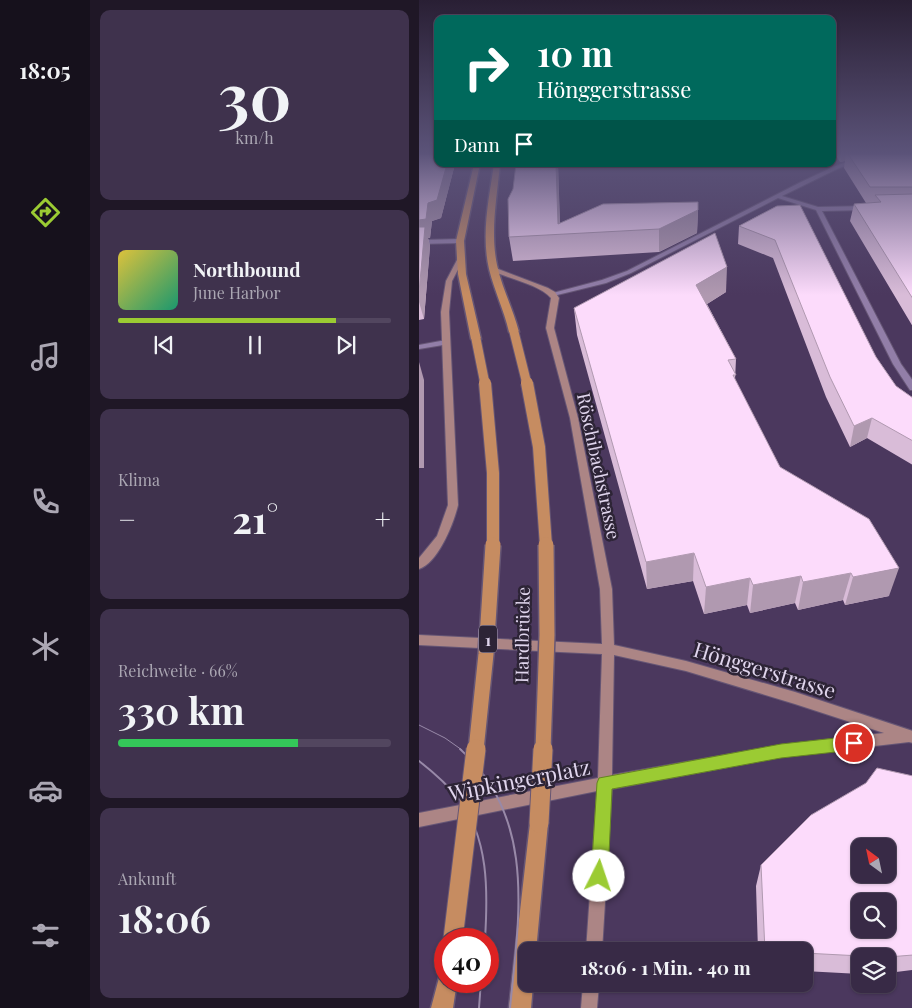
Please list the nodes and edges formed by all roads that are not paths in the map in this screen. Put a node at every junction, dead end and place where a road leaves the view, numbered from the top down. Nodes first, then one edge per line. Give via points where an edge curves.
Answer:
1 (469, 201) edge
2 (493, 201) edge
3 (767, 201) edge
4 (793, 201) edge
5 (875, 208) edge
6 (818, 209) junction
7 (461, 241) junction
8 (419, 242) edge
9 (461, 258) junction
10 (493, 269) junction
11 (553, 294) junction
12 (446, 342) junction
13 (419, 347) edge
14 (912, 388) edge
15 (419, 565) edge
16 (419, 640) edge
17 (607, 649) junction
18 (911, 737) edge
19 (605, 783) junction
20 (419, 820) edge
21 (454, 928) edge
22 (595, 942) edge
23 (590, 992) edge
24 (445, 993) edge
25 (443, 1008) edge
26 (520, 1008) edge
27 (589, 1008) edge

1 - 7 main road, 1
2 - 10 main road, Hardbrücke via 489,237
3 - 11 street via 629,272 604,282
4 - 6 street
5 - 6 street
6 - 14 street
7 - 8 street
7 - 9 main road, 1
9 - 12 street via 449,281
9 - 21 main road, Hardbrücke / 1, bridge via 486,382 494,470 494,538 490,620
10 - 11 street
10 - 26 main road, Hardbrücke, bridge via 531,399 539,447 545,556 544,721 539,822
11 - 17 street, Röschibachstrasse via 556,300 549,320 550,328 574,418 599,545 606,589
12 - 13 street
12 - 15 street via 453,505 437,544
16 - 17 street
17 - 18 street, Hönggerstrasse via 686,666
17 - 19 street, Wipkingerplatz
18 - 19 street, Hönggerstrasse via 781,751
19 - 20 street, Wipkingerplatz
19 - 22 street
23 - 27 street
24 - 25 main road

